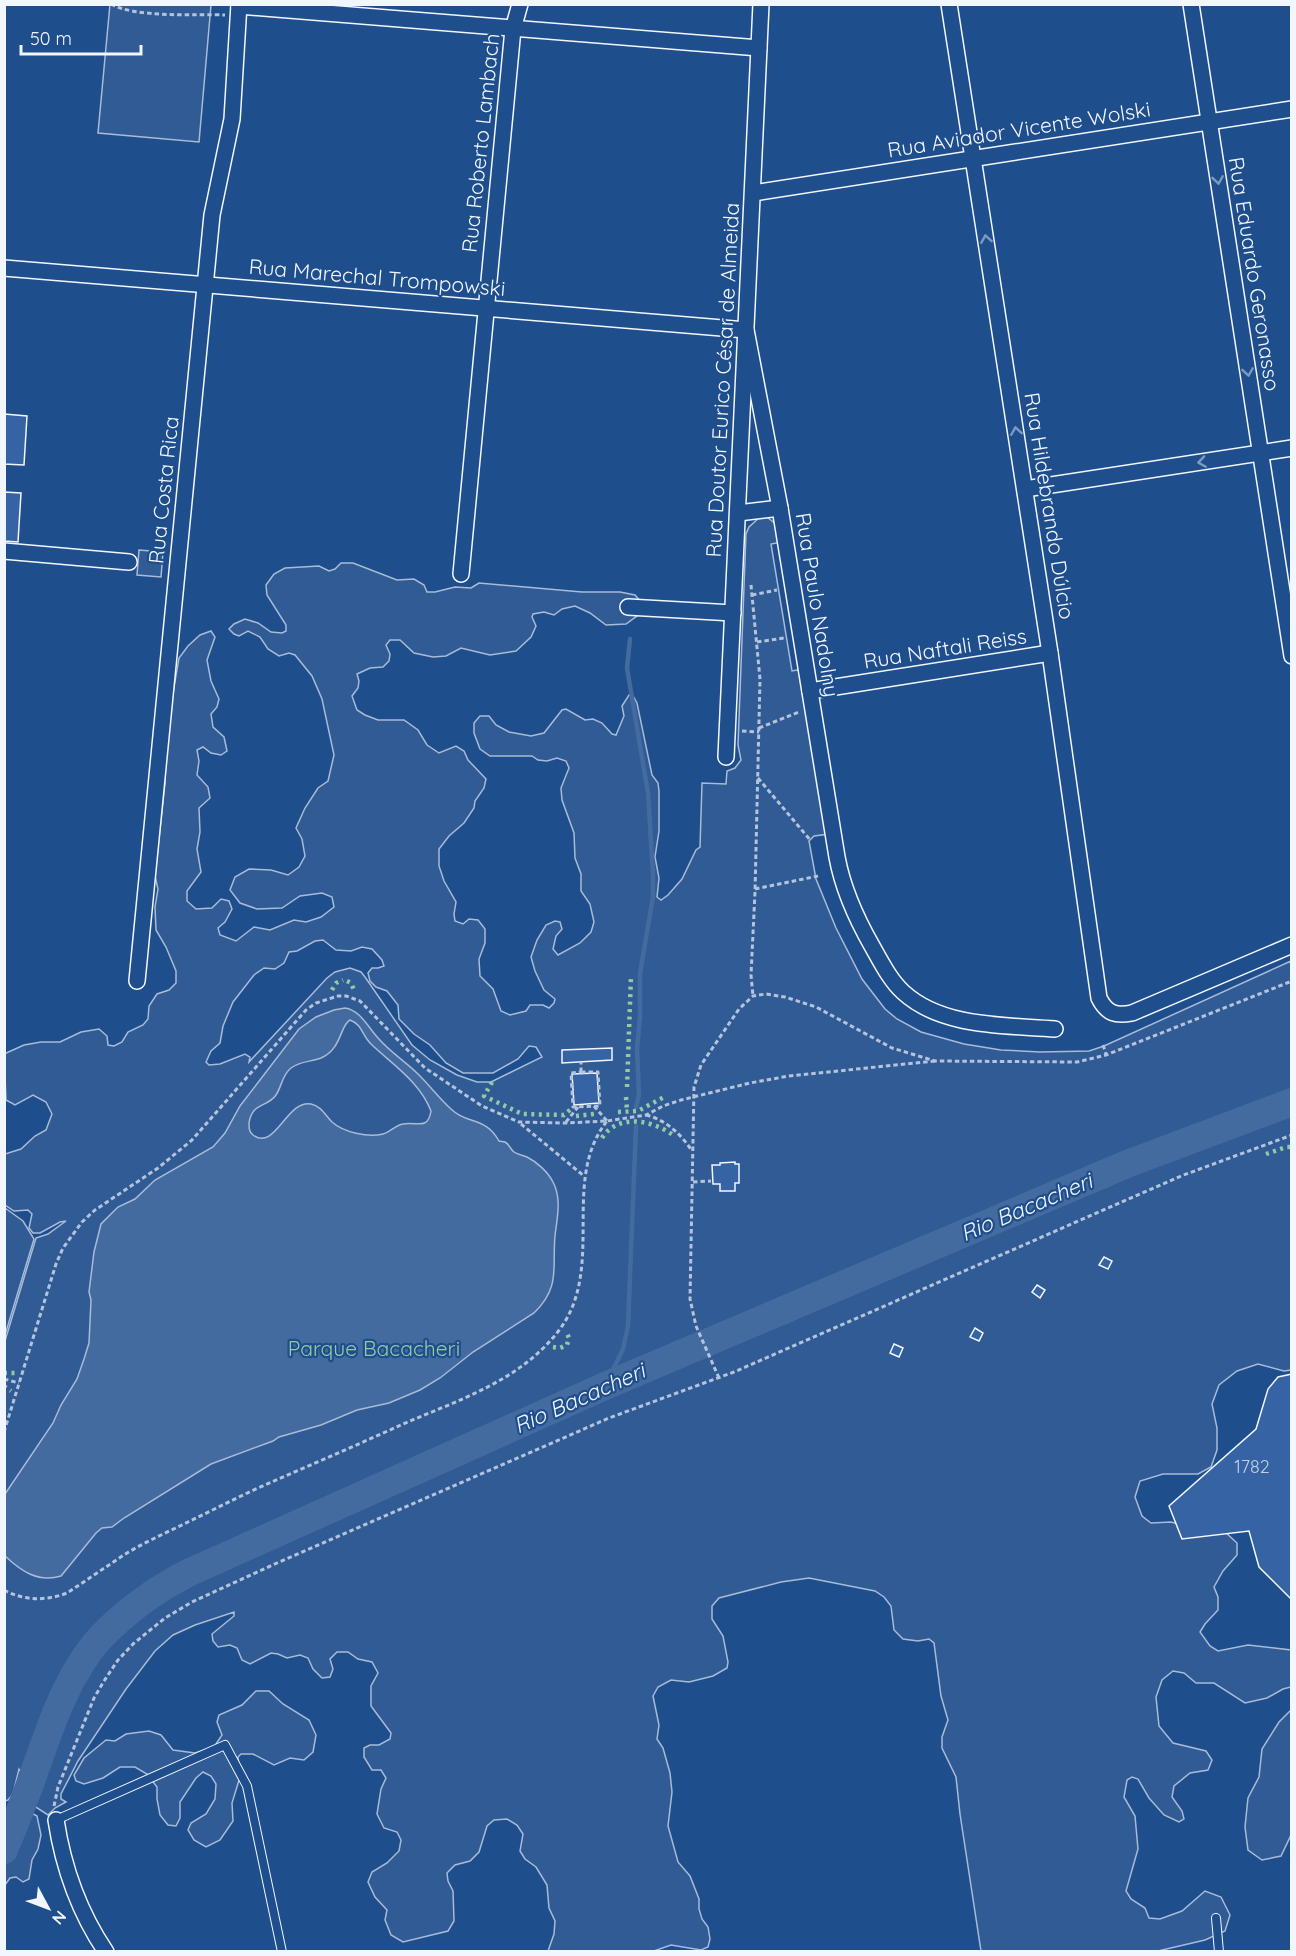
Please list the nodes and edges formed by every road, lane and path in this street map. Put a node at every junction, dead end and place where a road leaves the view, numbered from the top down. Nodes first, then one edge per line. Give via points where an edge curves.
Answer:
1 (111, 4) edge
2 (520, 4) edge
3 (761, 4) edge
4 (949, 4) edge
5 (1191, 4) edge
6 (239, 9) edge
7 (513, 29) junction
8 (759, 48) junction
9 (1292, 109) edge
10 (1209, 122) junction
11 (974, 159) junction
12 (753, 193) junction
13 (4, 268) edge
14 (206, 284) junction
15 (486, 308) junction
16 (746, 330) junction
17 (1292, 448) edge
18 (1260, 453) junction
19 (1025, 489) junction
20 (780, 508) junction
21 (738, 513) junction
22 (4, 551) edge
23 (129, 562) dead end
24 (461, 574) dead end
25 (751, 584) dead end
26 (777, 590) dead end
27 (752, 595) junction
28 (628, 607) dead end
29 (733, 613) junction
30 (784, 638) dead end
31 (757, 642) junction
32 (1050, 653) junction
33 (1292, 656) edge
34 (810, 691) junction
35 (807, 709) dead end
36 (759, 730) junction
37 (740, 731) dead end
38 (726, 758) dead end
39 (758, 777) junction
40 (811, 841) dead end
41 (818, 876) dead end
42 (755, 889) junction
43 (1292, 945) edge
44 (137, 981) dead end
45 (1055, 1029) dead end
46 (1103, 1045) dead end
47 (1106, 1055) dead end
48 (935, 1061) dead end
49 (581, 1062) dead end
50 (581, 1072) junction
51 (694, 1097) junction
52 (593, 1106) junction
53 (578, 1107) junction
54 (646, 1115) junction
55 (607, 1121) junction
56 (519, 1122) junction
57 (565, 1123) junction
58 (1292, 1135) edge
59 (693, 1152) junction
60 (584, 1176) junction
61 (711, 1181) dead end
62 (693, 1182) junction
63 (719, 1378) junction
64 (4, 1379) edge
65 (19, 1383) junction
66 (4, 1432) edge
67 (4, 1590) edge
68 (56, 1820) junction
69 (1216, 1917) dead end
70 (98, 1947) edge
71 (282, 1952) edge
72 (1219, 1952) edge

1 - 6 path via 149,13
2 - 7 street, Rua Roberto Lambach
3 - 8 street, Rua Doutor Eurico César de Almeida
4 - 11 street, Rua Hildebrando Dúlcio
5 - 10 street, Rua Eduardo Geronasso
6 - 7 street
6 - 14 street, Rua Costa Rica via 232,119 214,207
7 - 8 street
7 - 15 street, Rua Roberto Lambach
8 - 12 street, Rua Doutor Eurico César de Almeida
9 - 10 street, Rua Aviador Vicente Wolski
10 - 11 street, Rua Aviador Vicente Wolski
10 -> 18 street, Rua Eduardo Geronasso
11 - 12 street, Rua Aviador Vicente Wolski
19 -> 11 street, Rua Hildebrando Dúlcio
12 - 16 street, Rua Doutor Eurico César de Almeida
13 - 14 street, Rua Marechal Trompowski
14 - 15 street, Rua Marechal Trompowski
14 - 44 street, Rua Costa Rica
15 - 16 street, Rua Marechal Trompowski
15 - 24 street, Rua Roberto Lambach
16 - 20 street, Rua Paulo Nadolny
16 - 21 street, Rua Doutor Eurico César de Almeida
17 - 18 street
18 -> 19 street
18 - 33 street, Rua Eduardo Geronasso
19 - 32 street, Rua Hildebrando Dúlcio
20 - 21 street
20 - 34 street, Rua Paulo Nadolny
21 - 29 street, Rua Doutor Eurico César de Almeida
22 - 23 street
25 - 27 path
26 - 27 path
27 - 31 path
28 - 29 street
29 - 38 street, Rua Doutor Eurico César de Almeida
30 - 31 path
31 - 36 path
32 - 34 street, Rua Naftali Reiss
32 - 43 street, Rua Hildebrando Dúlcio via 1099,998 1109,1012 1119,1015 1154,1005
34 - 45 street, Rua Paulo Nadolny via 844,887 863,931 889,975 917,1004 933,1011 981,1023
35 - 36 path
36 - 37 path
36 - 39 path
39 - 40 path
39 - 42 path
41 - 42 path
42 - 51 path via 753,996 739,1009 701,1065
46 - 47 path
48 - 51 path via 789,1076
49 - 50 path
50 - 52 path via 598,1072 600,1106
50 - 53 path via 571,1073 573,1107
51 - 54 path
51 - 59 path
52 - 53 path
52 - 55 path
53 - 57 path
54 - 55 path
54 - 59 path via 668,1124
55 - 57 path
55 - 60 path via 595,1138
56 - 57 path
56 - 60 path
56 - 65 path via 474,1102 425,1068 360,1001 346,996 316,1003 297,1019 192,1140 95,1210 73,1233 56,1264
58 - 63 path via 1181,1176
59 - 62 path
60 - 67 path via 584,1249 578,1292 562,1326 525,1365 480,1390 160,1536 67,1593 41,1599
61 - 62 path
62 - 63 path via 690,1299 696,1326
63 - 68 path via 609,1418 513,1459 277,1563 165,1618 118,1660 94,1698 55,1796
64 - 65 path
65 - 66 path
68 - 70 street via 67,1872
68 - 71 lane via 225,1745 247,1786
69 - 72 lane

